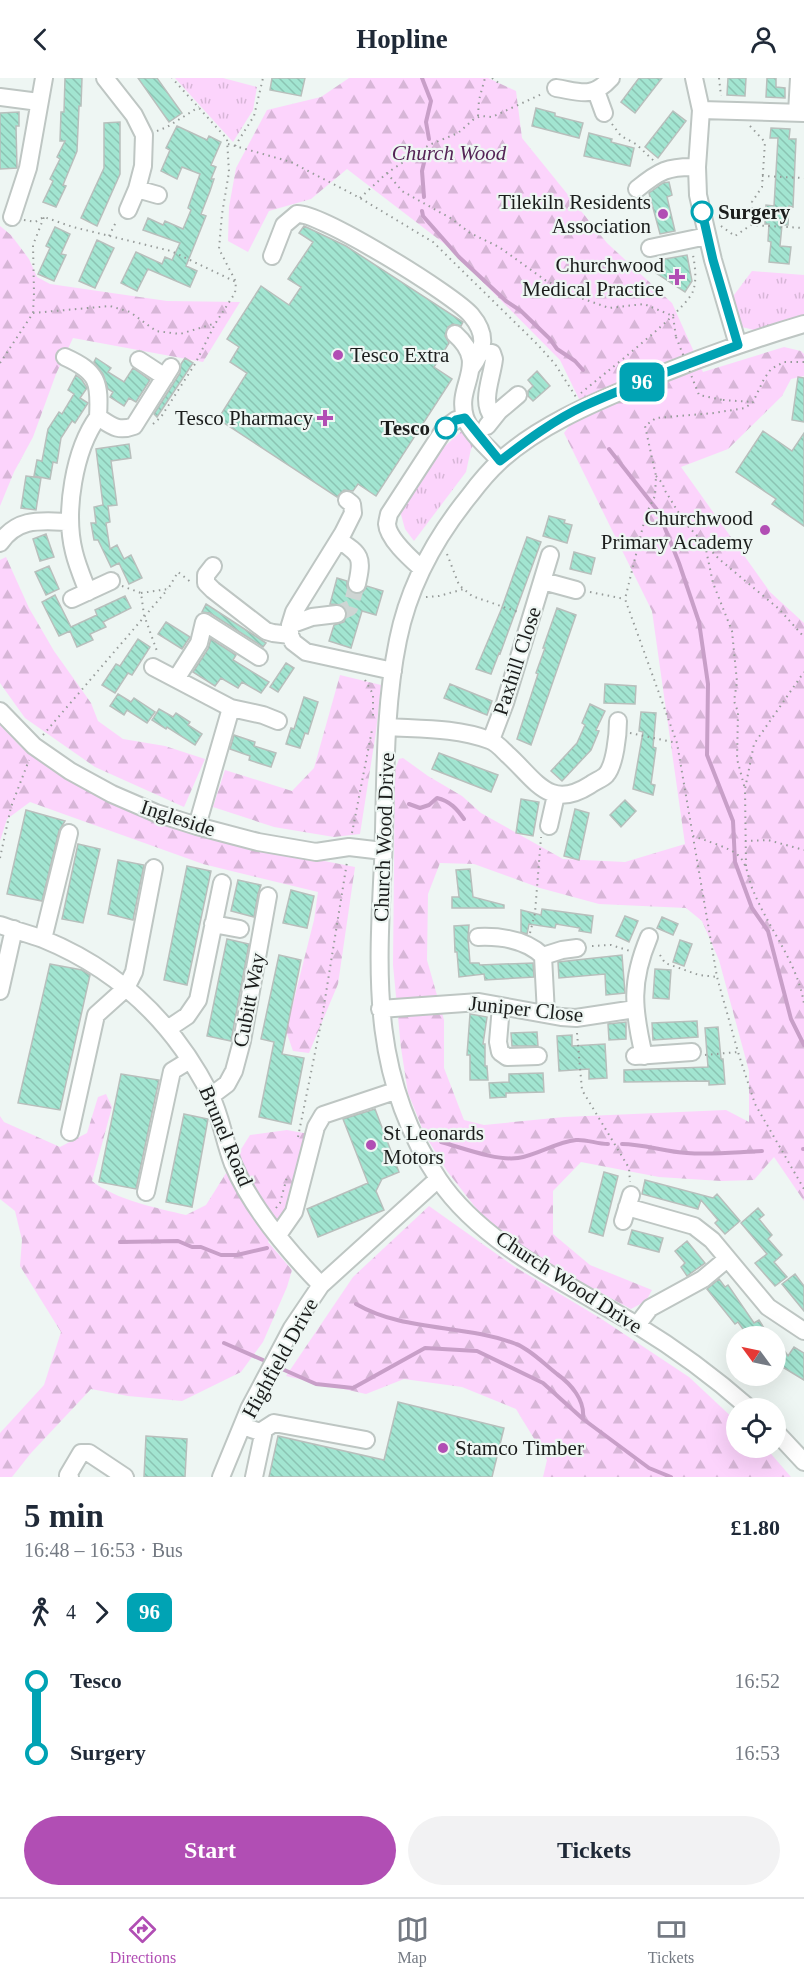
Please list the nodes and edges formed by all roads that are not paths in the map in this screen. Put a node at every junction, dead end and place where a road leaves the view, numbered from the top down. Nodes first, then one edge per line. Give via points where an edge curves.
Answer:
1 (44, 78) edge
2 (105, 78) edge
3 (610, 78) edge
4 (694, 78) edge
5 (799, 78) edge
6 (556, 88) road end
7 (597, 91) junction
8 (0, 97) edge
9 (39, 102) junction
10 (701, 110) junction
11 (604, 113) road end
12 (801, 113) edge
13 (697, 167) junction
14 (137, 189) junction
15 (638, 189) dead end
16 (158, 195) dead end
17 (128, 210) road end
18 (12, 217) road end
19 (712, 230) junction
20 (650, 248) dead end
21 (272, 256) dead end
22 (804, 324) edge
23 (455, 334) dead end
24 (738, 345) junction
25 (482, 351) junction
26 (65, 357) dead end
27 (138, 360) dead end
28 (471, 368) junction
29 (518, 395) dead end
30 (98, 417) junction
31 (493, 417) junction
32 (465, 418) junction
33 (478, 436) junction
34 (500, 461) junction
35 (348, 500) dead end
36 (69, 522) junction
37 (339, 540) junction
38 (0, 543) edge
39 (550, 555) dead end
40 (213, 566) dead end
41 (421, 568) junction
42 (111, 581) road end
43 (543, 581) junction
44 (357, 584) tunnel mouth
45 (576, 590) road end
46 (88, 592) junction
47 (72, 600) dead end
48 (337, 614) tunnel mouth
49 (290, 630) junction
50 (259, 657) dead end
51 (153, 667) road end
52 (393, 671) junction
53 (181, 672) junction
54 (231, 708) junction
55 (0, 711) edge
56 (278, 721) dead end
57 (618, 726) road end
58 (388, 727) junction
59 (491, 740) junction
60 (556, 795) junction
61 (196, 826) junction
62 (549, 826) road end
63 (69, 833) dead end
64 (383, 851) junction
65 (154, 868) dead end
66 (222, 883) dead end
67 (268, 896) dead end
68 (213, 924) junction
69 (7, 927) edge
70 (240, 929) dead end
71 (478, 937) dead end
72 (43, 939) junction
73 (577, 948) road end
74 (649, 949) road end
75 (543, 956) junction
76 (126, 988) junction
77 (0, 991) edge
78 (501, 1006) junction
79 (380, 1009) junction
80 (635, 1009) junction
81 (546, 1014) junction
82 (169, 1029) junction
83 (692, 1052) road end
84 (538, 1056) dead end
85 (190, 1060) junction
86 (395, 1090) junction
87 (211, 1096) junction
88 (70, 1132) dead end
89 (438, 1179) junction
90 (146, 1192) dead end
91 (627, 1207) road end
92 (278, 1235) junction
93 (727, 1259) junction
94 (321, 1286) junction
95 (637, 1325) junction
96 (804, 1330) edge
97 (737, 1398) edge
98 (242, 1426) junction
99 (260, 1432) junction
100 (366, 1440) dead end
101 (786, 1443) edge
102 (804, 1462) edge
103 (70, 1477) edge
104 (125, 1477) edge
105 (221, 1477) edge
106 (254, 1477) edge

1 - 9 street
2 - 14 street via 134,115 144,135
3 - 7 street
4 - 10 street
5 - 12 street
6 - 7 street via 589,94
7 - 11 street
8 - 9 street
9 - 18 street via 28,168
10 - 12 street
10 - 13 street
13 - 15 street via 681,166 657,173
13 - 19 street via 698,195
14 - 16 street
14 - 17 street
19 - 20 street via 689,240
19 - 24 street
21 - 25 street via 288,220 297,214 310,215 366,244 462,307 477,325
22 - 24 street, Church Wood Drive
23 - 28 street via 468,347
24 - 34 street, Church Wood Drive via 579,402
25 - 28 street
25 - 31 street via 492,353 494,359 486,399
26 - 30 street via 84,365 95,377
27 - 30 street via 168,372 134,426 124,430
28 - 32 street via 463,399
29 - 31 street
30 - 36 street via 88,430 76,466
31 - 33 street
32 - 33 street
32 - 41 street via 446,428 388,516 390,532
33 - 34 street
34 - 41 street, Church Wood Drive via 439,535
35 - 37 street via 353,513
36 - 38 street via 19,524
36 - 46 street via 74,552
37 - 44 street via 360,557
37 - 49 street via 294,612
39 - 43 street, Paxhill Close
40 - 49 street via 205,578 213,590 266,631
41 - 52 street, Church Wood Drive via 398,640
42 - 46 street
43 - 45 street, Paxhill Close
43 - 59 street, Paxhill Close
46 - 47 street
48 - 49 street via 312,617
49 - 52 street via 295,644 306,652
50 - 53 street via 204,622 199,643
51 - 53 street
52 - 58 street, Church Wood Drive
53 - 54 street
54 - 56 street
54 - 61 street
55 - 61 street, Ingleside via 34,746 70,771 112,794
57 - 60 street via 612,778 576,794
58 - 59 street via 444,730
58 - 64 street, Church Wood Drive
59 - 60 street via 543,789
60 - 62 street
61 - 64 street, Ingleside via 316,852 349,848
63 - 72 street
64 - 79 street, Church Wood Drive
65 - 76 street via 134,972
66 - 68 street
67 - 87 street, Cubitt Way via 234,1071
68 - 70 street
68 - 82 street via 198,1000 187,1016
69 - 72 street, Brunel Road
69 - 77 street
71 - 75 street via 527,944
72 - 76 street, Brunel Road via 88,962
73 - 75 street
74 - 80 street via 638,968
75 - 81 street
76 - 82 street, Brunel Road
76 - 88 street via 96,1015
78 - 79 street, Juniper Close via 479,1002
78 - 81 street, Juniper Close
78 - 84 street via 498,1042 502,1064
79 - 86 street, Church Wood Drive
80 - 81 street, Juniper Close via 576,1018
80 - 83 street via 639,1056
82 - 85 street, Brunel Road
85 - 87 street, Brunel Road
85 - 90 street via 172,1071
86 - 89 street, Church Wood Drive via 408,1124
86 - 92 street via 323,1115 316,1127 294,1212
87 - 92 street, Brunel Road via 234,1165
89 - 94 street, Highfield Drive
89 - 95 street, Church Wood Drive via 454,1201 523,1258
91 - 93 street via 694,1226
92 - 94 street, Brunel Road
93 - 95 street via 703,1279 650,1308
93 - 96 street via 768,1306
94 - 98 street, Highfield Drive via 292,1328
95 - 97 street, Church Wood Drive via 693,1362
98 - 99 street
98 - 105 street, Highfield Drive
99 - 100 street via 274,1423
99 - 106 street via 263,1436
101 - 102 street
103 - 104 street via 81,1454 89,1453

